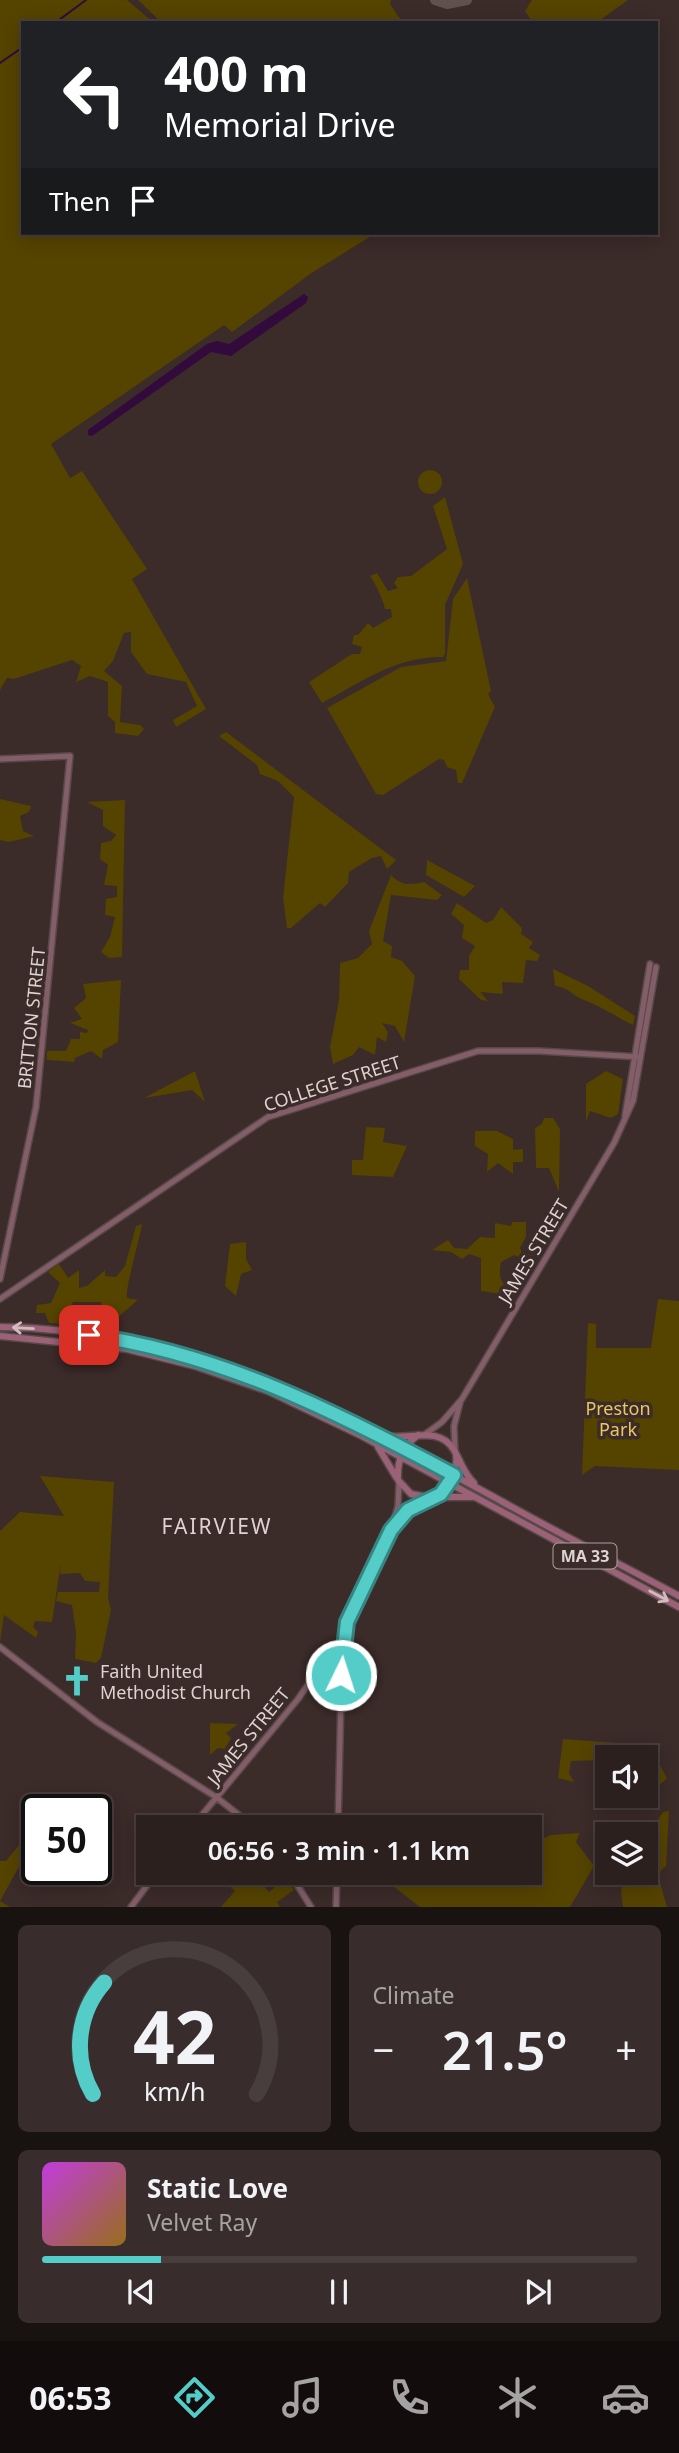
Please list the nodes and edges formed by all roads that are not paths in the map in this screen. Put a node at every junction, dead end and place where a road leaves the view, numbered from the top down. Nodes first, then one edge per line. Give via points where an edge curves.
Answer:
1 (0, 759) edge
2 (653, 966) dead end
3 (637, 1057) junction
4 (0, 1279) edge
5 (0, 1299) edge
6 (0, 1327) edge
7 (0, 1336) edge
8 (462, 1399) junction
9 (374, 1432) junction
10 (421, 1435) junction
11 (369, 1439) junction
12 (405, 1448) junction
13 (455, 1452) junction
14 (400, 1457) junction
15 (454, 1475) junction
16 (398, 1481) junction
17 (450, 1482) junction
18 (480, 1490) junction
19 (434, 1498) junction
20 (480, 1500) junction
21 (391, 1530) junction
22 (639, 1574) junction
23 (635, 1584) junction
24 (679, 1596) edge
25 (679, 1607) edge
26 (0, 1647) edge
27 (342, 1652) junction
28 (324, 1661) junction
29 (341, 1661) junction
30 (216, 1797) junction
31 (202, 1815) edge
32 (239, 1815) edge
33 (338, 1815) edge
34 (148, 1885) edge
35 (297, 1885) edge
36 (337, 1885) edge
37 (131, 1907) edge
38 (311, 1907) edge
39 (336, 1907) edge

1 - 4 main road, BRITTON STREET via 71,756 36,1107
2 - 3 main road, JAMES STREET
3 - 5 main road, COLLEGE STREET via 478,1051 268,1117
3 - 8 main road, JAMES STREET via 633,1101 596,1175
9 -> 6 main road, MA 33 via 257,1378 170,1350 87,1334
7 - 11 main road, MA 33 via 101,1345 185,1363 275,1394
8 - 10 main road, JAMES STREET via 442,1422
8 - 13 main road, JAMES STREET via 454,1426
9 - 10 main road via 396,1437
9 - 12 main road, MA 33
10 - 12 main road
10 - 13 main road via 444,1439
11 - 14 main road, MA 33
11 - 16 main road via 383,1452
12 - 14 main road
12 - 15 main road, MA 33
13 - 15 main road
13 - 18 main road
14 - 16 main road
14 - 17 main road, MA 33
15 - 17 main road
15 - 18 main road, MA 33
16 - 19 main road via 414,1495
16 - 21 main road via 398,1506
17 - 19 main road
17 - 20 main road, MA 33
18 - 22 main road, MA 33
19 - 20 main road via 459,1495
19 - 21 main road via 408,1510
20 - 23 main road, MA 33
21 - 27 main road via 353,1605
22 - 23 main road
22 - 24 main road, MA 33
23 -> 25 main road, MA 33
26 - 30 main road via 97,1722
27 - 28 main road, JAMES STREET
27 - 29 main road
28 - 29 main road
28 - 30 main road, JAMES STREET
29 - 33 main road
30 - 31 main road, JAMES STREET
30 - 32 main road
34 - 37 main road
35 - 38 main road
36 - 39 main road

